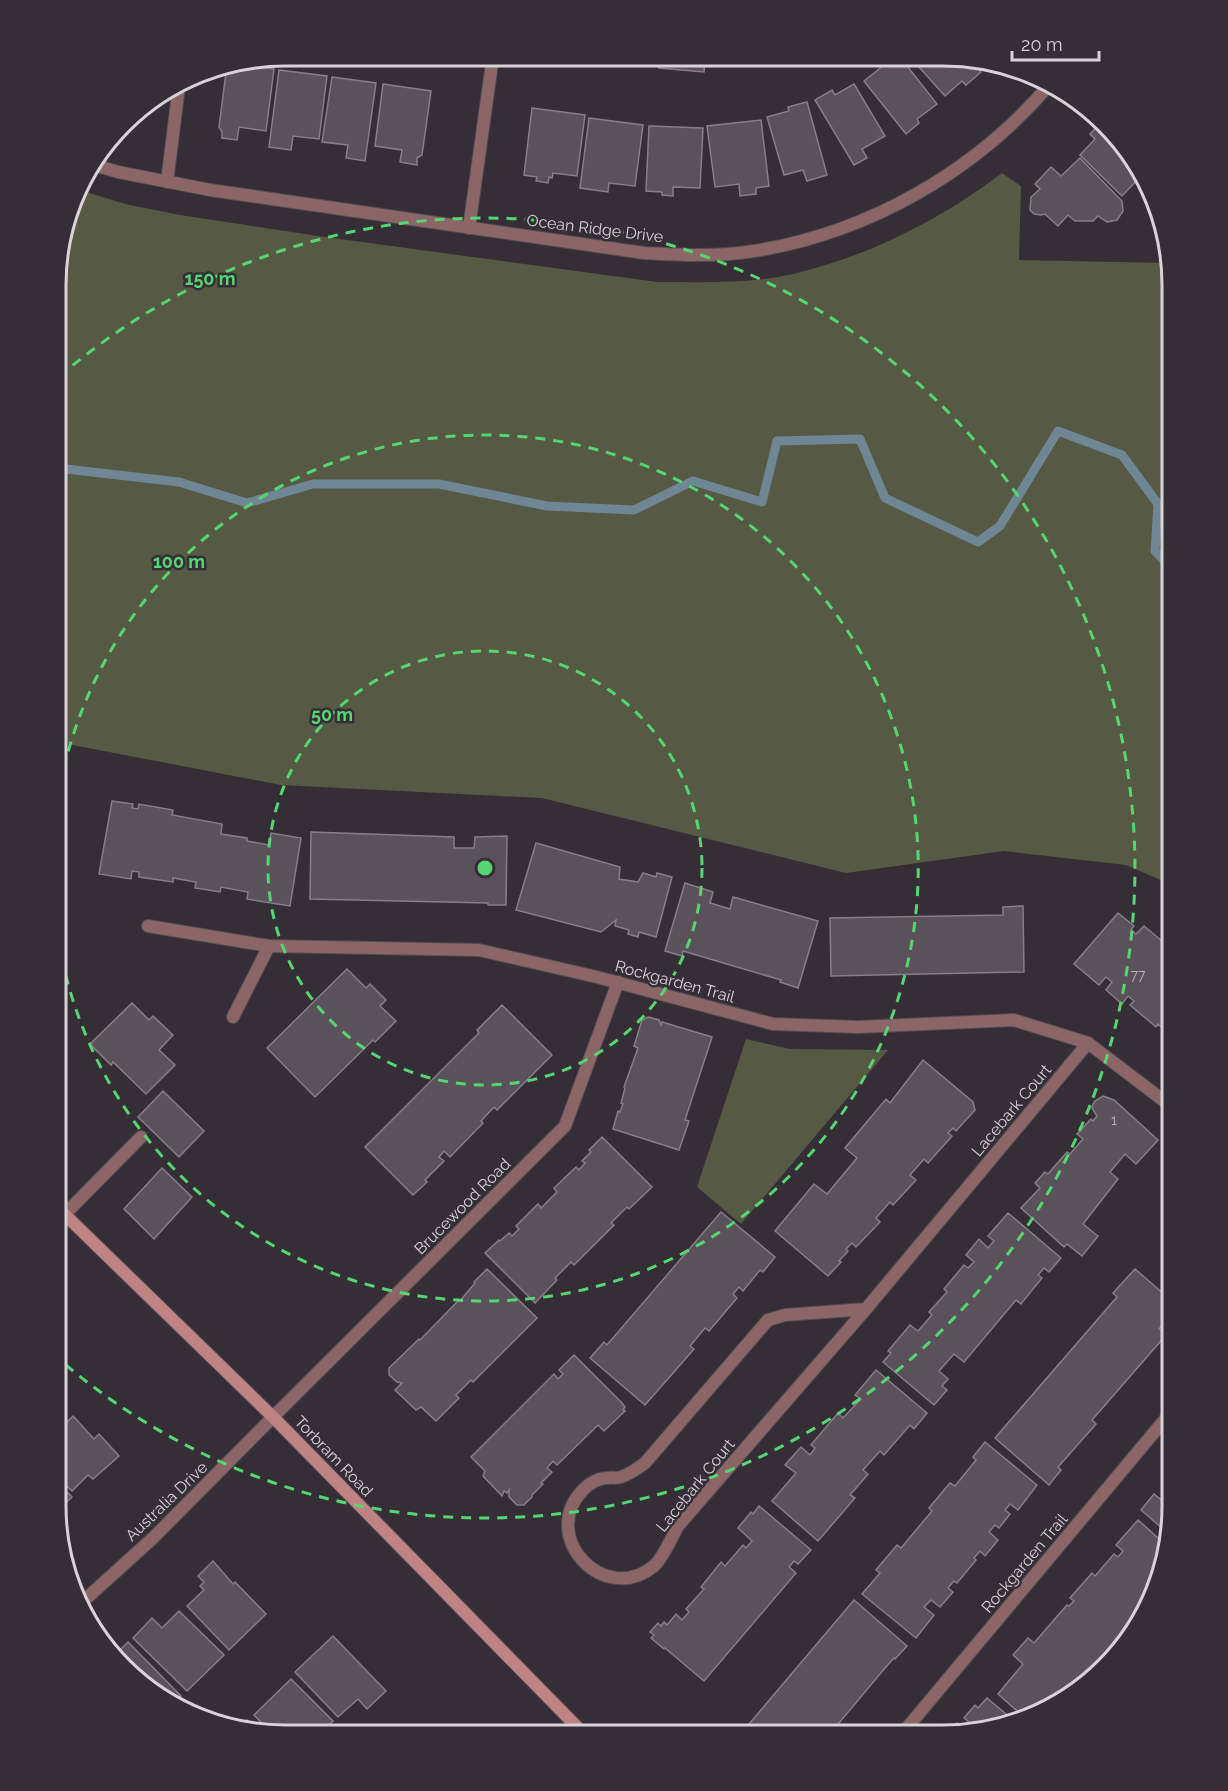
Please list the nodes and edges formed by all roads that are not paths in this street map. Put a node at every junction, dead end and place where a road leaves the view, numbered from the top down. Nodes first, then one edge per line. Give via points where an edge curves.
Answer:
1 (492, 66) edge
2 (1044, 91) edge
3 (178, 94) edge
4 (101, 167) edge
5 (167, 182) junction
6 (469, 228) junction
7 (148, 926) dead end
8 (269, 946) junction
9 (618, 982) junction
10 (233, 1017) dead end
11 (1088, 1043) junction
12 (1162, 1099) edge
13 (141, 1137) dead end
14 (66, 1205) edge
15 (66, 1216) edge
16 (866, 1309) junction
17 (273, 1417) junction
18 (1162, 1423) edge
19 (87, 1598) edge
20 (575, 1725) edge
21 (909, 1725) edge

1 - 6 street
2 - 6 street, Ocean Ridge Drive via 1003,133 932,185 857,222 790,244 752,252 681,255
3 - 5 street
4 - 5 street, Ocean Ridge Drive
5 - 6 street, Ocean Ridge Drive
7 - 8 street, Rockgarden Trail
8 - 9 street, Rockgarden Trail via 479,950
8 - 10 street
9 - 11 street, Rockgarden Trail via 773,1024 858,1027 1014,1020
9 - 17 street, Brucewood Road via 565,1126
11 - 12 street, Rockgarden Trail
11 - 16 street, Lacebark Court
13 - 14 street
15 - 17 main road, Torbram Road
16 - 16 street, Lacebark Court via 678,1526 656,1564 642,1574 626,1578 609,1577 581,1560 568,1530 576,1498 584,1488 606,1478 626,1475 645,1463 768,1320 784,1315
17 - 19 street, Australia Drive via 153,1538
17 - 20 main road, Torbram Road
18 - 21 street, Rockgarden Trail

